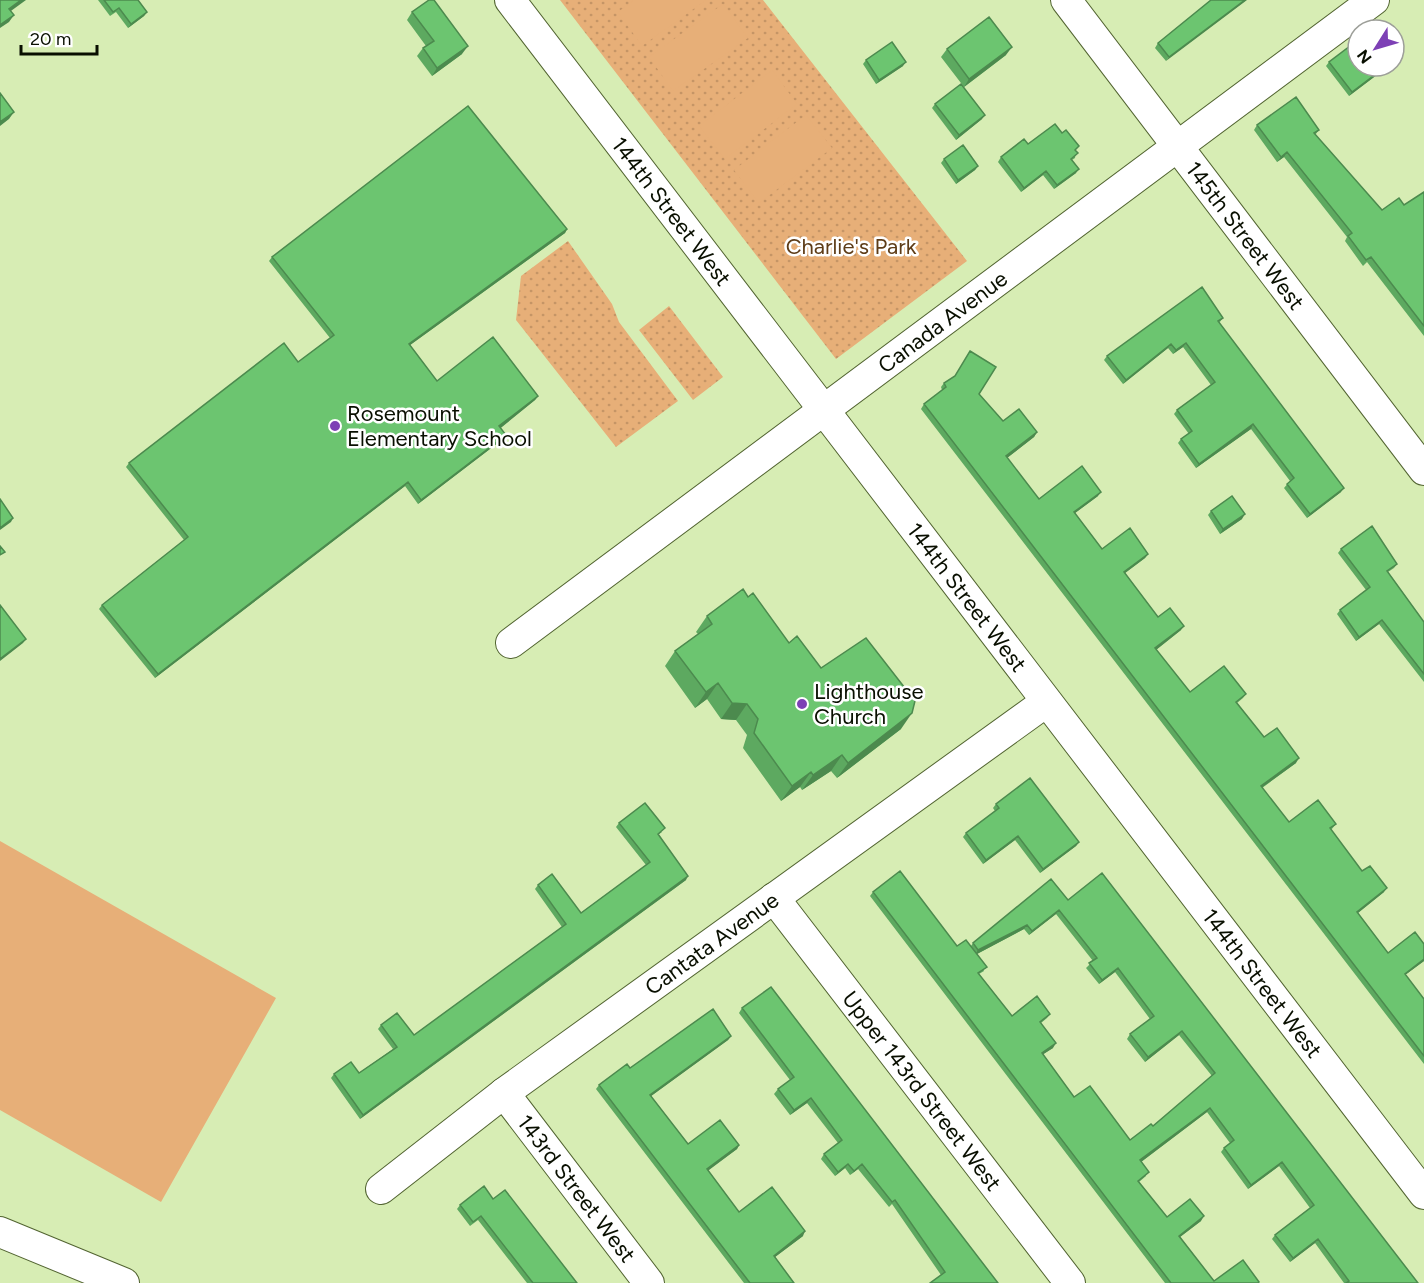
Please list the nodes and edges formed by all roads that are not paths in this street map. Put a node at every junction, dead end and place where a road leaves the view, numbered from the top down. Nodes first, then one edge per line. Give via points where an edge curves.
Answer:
1 (510, 0) edge
2 (1066, 0) edge
3 (1374, 0) edge
4 (1179, 147) junction
5 (826, 411) junction
6 (1424, 470) edge
7 (511, 643) dead end
8 (1046, 702) junction
9 (774, 898) junction
10 (504, 1094) junction
11 (381, 1190) dead end
12 (1424, 1194) edge
13 (0, 1232) edge
14 (124, 1283) edge
15 (649, 1283) edge
16 (1070, 1283) edge

1 - 5 street, 144th Street West
2 - 4 street, 145th Street West
3 - 4 street, Canada Avenue
4 - 5 street, Canada Avenue
4 - 6 street, 145th Street West
5 - 7 street, Canada Avenue
5 - 8 street, 144th Street West
8 - 9 street, Cantata Avenue
8 - 12 street, 144th Street West
9 - 10 street, Cantata Avenue
9 - 16 street, Upper 143rd Street West
10 - 11 street, Cantata Avenue
10 - 15 street, 143rd Street West
13 - 14 street

